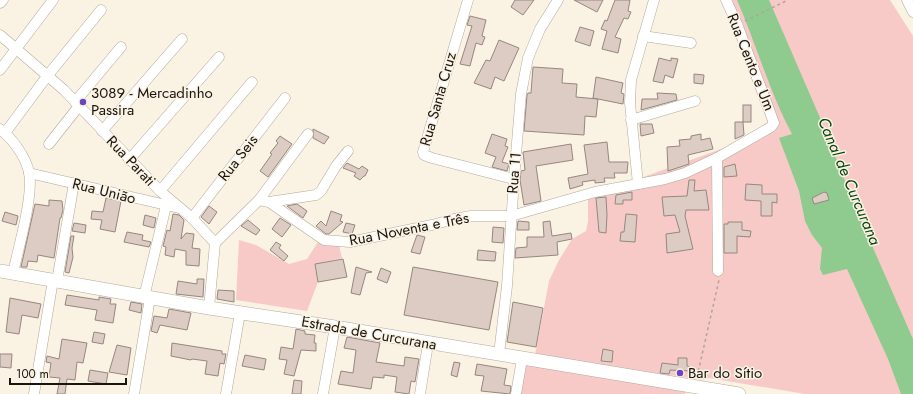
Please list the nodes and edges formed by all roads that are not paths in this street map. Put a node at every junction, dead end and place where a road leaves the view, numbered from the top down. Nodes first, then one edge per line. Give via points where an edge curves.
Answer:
1 (3, 0) edge
2 (54, 0) edge
3 (468, 0) edge
4 (558, 0) edge
5 (654, 0) edge
6 (726, 0) edge
7 (906, 0) edge
8 (0, 3) edge
9 (101, 10) dead end
10 (913, 12) edge
11 (0, 35) edge
12 (643, 36) junction
13 (182, 39) dead end
14 (691, 43) dead end
15 (121, 47) dead end
16 (17, 49) junction
17 (219, 57) dead end
18 (0, 70) edge
19 (48, 75) junction
20 (252, 82) dead end
21 (285, 98) dead end
22 (695, 101) dead end
23 (77, 104) junction
24 (631, 120) junction
25 (773, 125) joint
26 (2, 131) edge
27 (102, 131) junction
28 (308, 134) dead end
29 (49, 144) dead end
30 (348, 151) dead end
31 (717, 158) junction
32 (129, 160) junction
33 (29, 173) junction
34 (514, 179) junction
35 (74, 183) junction
36 (638, 184) junction
37 (160, 192) junction
38 (258, 200) junction
39 (269, 202) junction
40 (166, 206) junction
41 (179, 208) junction
42 (511, 216) junction
43 (192, 218) junction
44 (214, 244) junction
45 (718, 271) road end
46 (6, 272) edge
47 (55, 280) junction
48 (147, 297) junction
49 (209, 308) junction
50 (240, 313) junction
51 (335, 327) junction
52 (428, 344) junction
53 (498, 354) junction
54 (522, 359) junction
55 (692, 390) edge
56 (34, 394) edge
57 (134, 394) edge
58 (226, 394) edge
59 (323, 394) edge
60 (420, 394) edge
61 (516, 394) edge
62 (739, 394) edge

1 - 8 street
2 - 16 street
3 - 34 street, Rua Santa Cruz via 423,152 432,158
4 - 34 street, Rua 11 via 540,29 528,58 521,94
5 - 12 street
6 - 25 street, Rua Cento e Um via 774,120
7 - 10 street
9 - 19 street
11 - 16 street, Rua Parati
12 - 14 street
12 - 24 street via 631,80
13 - 27 street
15 - 23 street
16 - 18 street
16 - 19 street, Rua Parati
17 - 32 street
19 - 23 street, Rua Parati
19 - 26 street
20 - 37 street
21 - 43 street, Rua Seis
22 - 24 street
23 - 27 street, Rua Parati
23 - 29 street
24 - 36 street
25 - 31 street, Rua Noventa e Três
26 - 33 street via 21,155
27 - 32 street, Rua Parati
28 - 38 street
30 - 39 street via 316,195
31 - 36 street, Rua Noventa e Três via 685,174
31 - 45 street
32 - 37 street, Rua Parati
33 - 35 street, Rua União
33 - 46 street via 29,195 24,221
34 - 42 street, Rua 11
35 - 40 street, Rua União
35 - 47 street
36 - 42 street, Rua Noventa e Três via 595,192
37 - 41 street, Rua Parati
38 - 39 street, Rua Noventa e Três
38 - 44 street
39 - 42 street, Rua Noventa e Três via 324,240 334,242 350,242 465,217
40 - 41 street, Rua União
40 - 48 street
41 - 43 street, Rua Parati
42 - 53 street, Rua 11 via 507,286
43 - 44 street, Rua Parati
44 - 49 street
46 - 47 main road, Estrada de Curcurana
47 - 48 main road, Estrada de Curcurana
47 - 56 street
48 - 49 main road, Estrada de Curcurana
48 - 57 street
49 - 50 main road, Estrada de Curcurana
50 - 51 main road, Estrada de Curcurana
50 - 58 street
51 - 52 main road, Estrada de Curcurana
51 - 59 street
52 - 53 main road, Estrada de Curcurana
52 - 60 street
53 - 54 main road, Estrada de Curcurana
54 - 55 main road, Estrada de Curcurana
54 - 61 street
55 - 62 main road, Estrada de Curcurana

